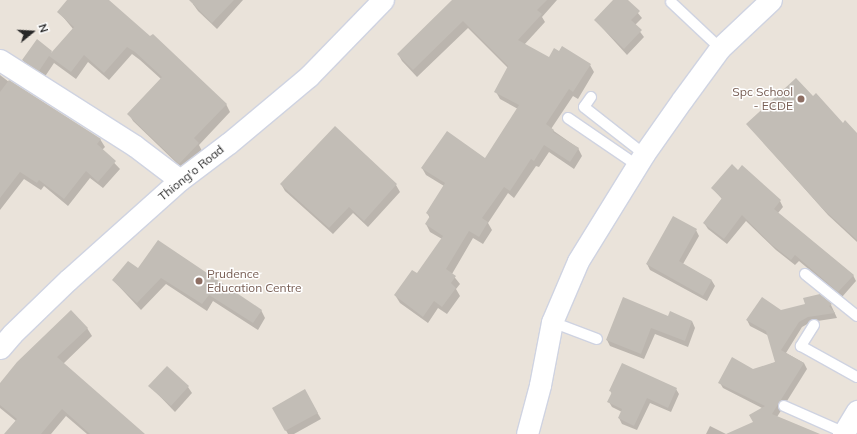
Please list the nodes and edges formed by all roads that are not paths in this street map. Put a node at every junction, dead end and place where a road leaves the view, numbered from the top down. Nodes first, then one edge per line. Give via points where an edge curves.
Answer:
1 (383, 0) edge
2 (771, 0) edge
3 (671, 2) dead end
4 (720, 48) junction
5 (0, 60) edge
6 (591, 97) dead end
7 (568, 118) dead end
8 (641, 159) junction
9 (180, 180) junction
10 (805, 274) dead end
11 (857, 316) edge
12 (552, 322) junction
13 (814, 325) dead end
14 (597, 339) dead end
15 (0, 348) edge
16 (857, 377) edge
17 (784, 406) dead end
18 (857, 411) edge
19 (843, 433) edge
20 (527, 434) edge

1 - 9 street, Thiong'o Road via 309,76
2 - 4 street
3 - 4 lane
4 - 8 street
5 - 9 street via 135,146
6 - 8 lane via 584,107
7 - 8 lane
8 - 12 street via 578,261
9 - 15 street, Thiong'o Road via 68,280
10 - 11 lane
12 - 14 lane
12 - 20 street via 540,385
13 - 16 lane via 801,346
17 - 19 lane
18 - 19 street

